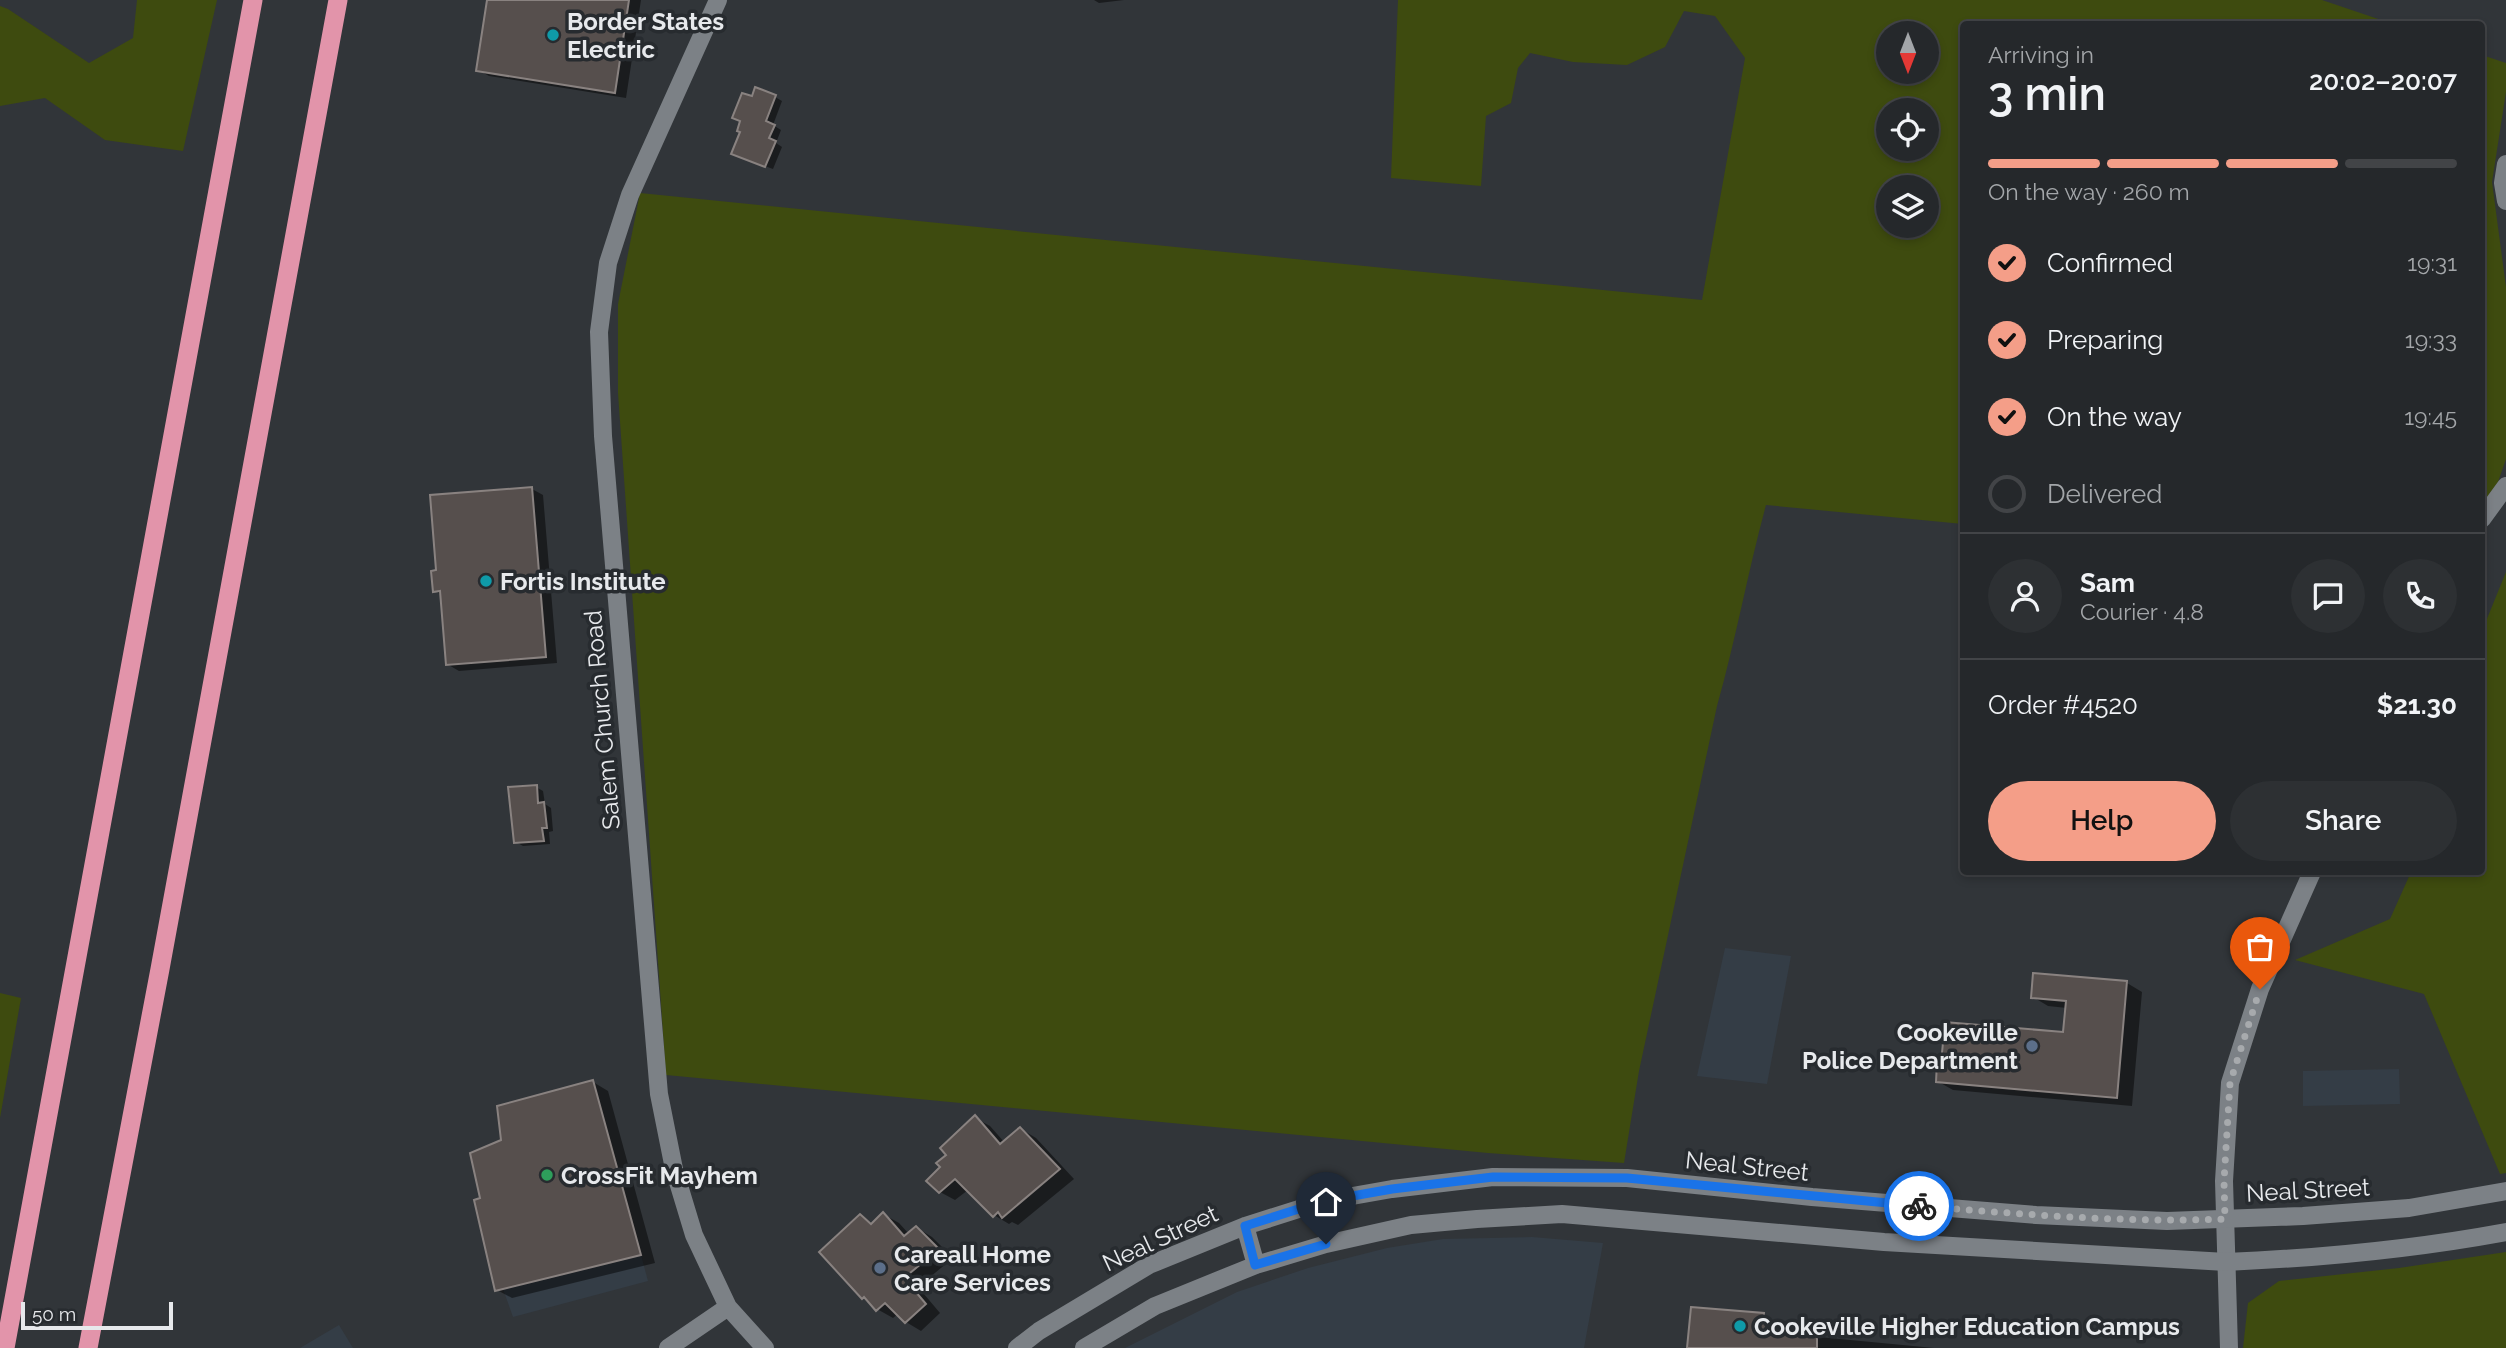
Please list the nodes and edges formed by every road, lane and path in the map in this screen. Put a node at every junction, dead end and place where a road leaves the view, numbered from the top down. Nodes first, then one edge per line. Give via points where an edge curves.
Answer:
1 (253, 0) edge
2 (338, 0) edge
3 (719, 0) edge
4 (2506, 164) edge
5 (2506, 201) edge
6 (2506, 486) edge
7 (2485, 515) edge
8 (2311, 875) edge
9 (2506, 1191) edge
10 (2225, 1219) junction
11 (1245, 1226) junction
12 (2506, 1231) edge
13 (2226, 1262) junction
14 (1255, 1265) junction
15 (729, 1307) junction
16 (5, 1348) edge
17 (88, 1348) edge
18 (668, 1348) edge
19 (765, 1348) edge
20 (1017, 1348) edge
21 (1084, 1348) edge
22 (2229, 1348) edge

1 - 16 highway
2 - 17 highway
3 - 15 main road, Salem Church Road via 629,195 608,263 599,332 604,450 659,1094 674,1170 694,1235
4 - 5 main road
6 - 7 main road
8 - 10 main road via 2260,989 2230,1083
9 - 10 main road, Neal Street via 2409,1208
10 - 11 main road, Neal Street via 2036,1215 1566,1176 1493,1177 1392,1189 1324,1201
10 - 13 main road
11 - 14 main road
11 - 20 main road, Neal Street via 1149,1265
12 - 13 main road via 2447,1243
13 - 14 main road via 1884,1242 1562,1214 1411,1225
13 - 22 main road
14 - 21 main road via 1155,1306
15 - 18 main road
15 - 19 main road, Salem Church Road

